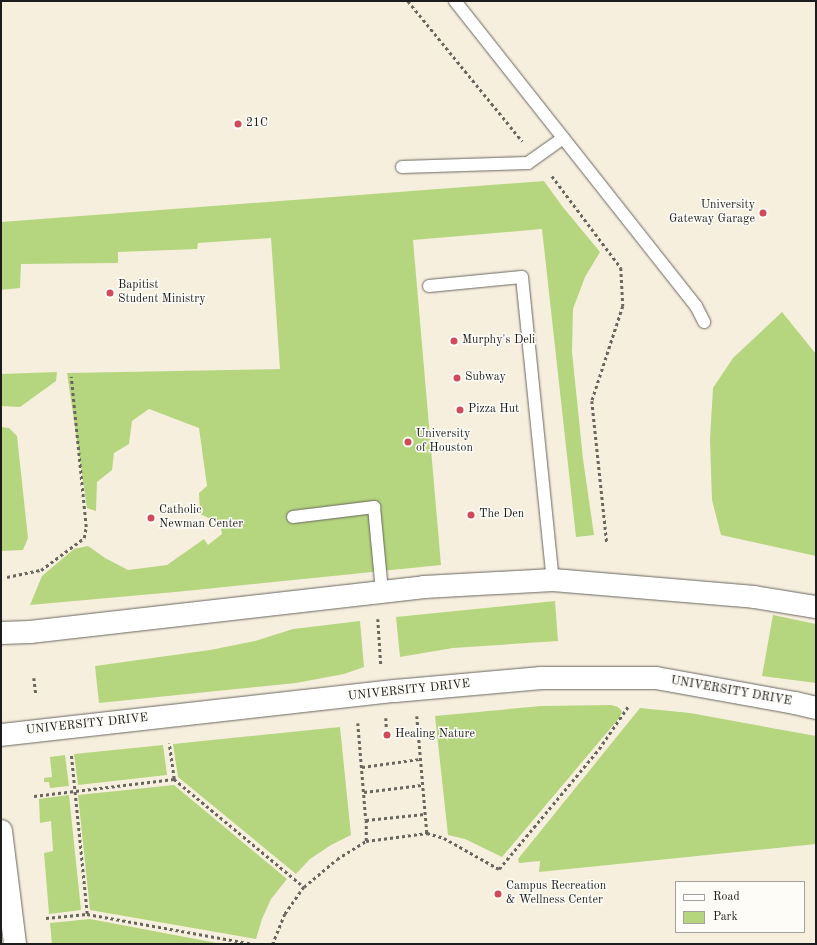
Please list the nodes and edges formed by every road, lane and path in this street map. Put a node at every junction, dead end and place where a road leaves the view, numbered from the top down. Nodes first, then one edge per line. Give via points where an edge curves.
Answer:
1 (408, 1) edge
2 (455, 1) edge
3 (563, 138) junction
4 (524, 145) dead end
5 (402, 168) dead end
6 (552, 176) dead end
7 (429, 286) dead end
8 (704, 322) dead end
9 (71, 377) dead end
10 (293, 517) dead end
11 (607, 543) dead end
12 (7, 577) dead end
13 (553, 580) junction
14 (382, 592) junction
15 (816, 607) edge
16 (378, 618) dead end
17 (1, 633) edge
18 (382, 668) dead end
19 (34, 678) dead end
20 (36, 694) dead end
21 (632, 701) dead end
22 (816, 708) edge
23 (385, 713) dead end
24 (417, 716) dead end
25 (358, 723) dead end
26 (1, 735) edge
27 (387, 735) dead end
28 (168, 738) dead end
29 (70, 750) dead end
30 (420, 759) junction
31 (362, 767) junction
32 (174, 779) junction
33 (422, 784) junction
34 (75, 792) junction
35 (364, 792) junction
36 (34, 796) dead end
37 (425, 814) junction
38 (366, 820) junction
39 (1, 831) edge
40 (427, 833) junction
41 (366, 841) junction
42 (304, 887) junction
43 (87, 914) junction
44 (46, 918) dead end
45 (15, 944) edge
46 (253, 944) edge
47 (273, 944) edge

1 - 4 path
2 - 3 lane
3 - 5 lane via 528,163
3 - 8 lane via 696,306
6 - 11 path via 621,268 623,306 592,401
7 - 13 lane via 522,277
9 - 12 path via 86,527 84,538 41,570
10 - 14 lane via 374,507
13 - 14 street via 424,587
13 - 15 street via 754,597
14 - 17 street via 30,632
16 - 18 path
19 - 20 path
21 - 40 path via 599,749 499,869 444,838
22 - 26 street, UNIVERSITY DRIVE via 656,678 541,678
23 - 27 path
24 - 30 path
25 - 31 path
28 - 32 path
29 - 34 path
30 - 31 path
30 - 33 path
31 - 35 path
32 - 34 path
32 - 42 path
33 - 35 path
33 - 37 path
34 - 36 path
34 - 43 path
35 - 38 path
37 - 38 path
37 - 40 path
38 - 41 path
39 - 45 street
40 - 41 path
41 - 42 path via 337,860
42 - 47 path via 285,914
43 - 44 path
43 - 46 path

